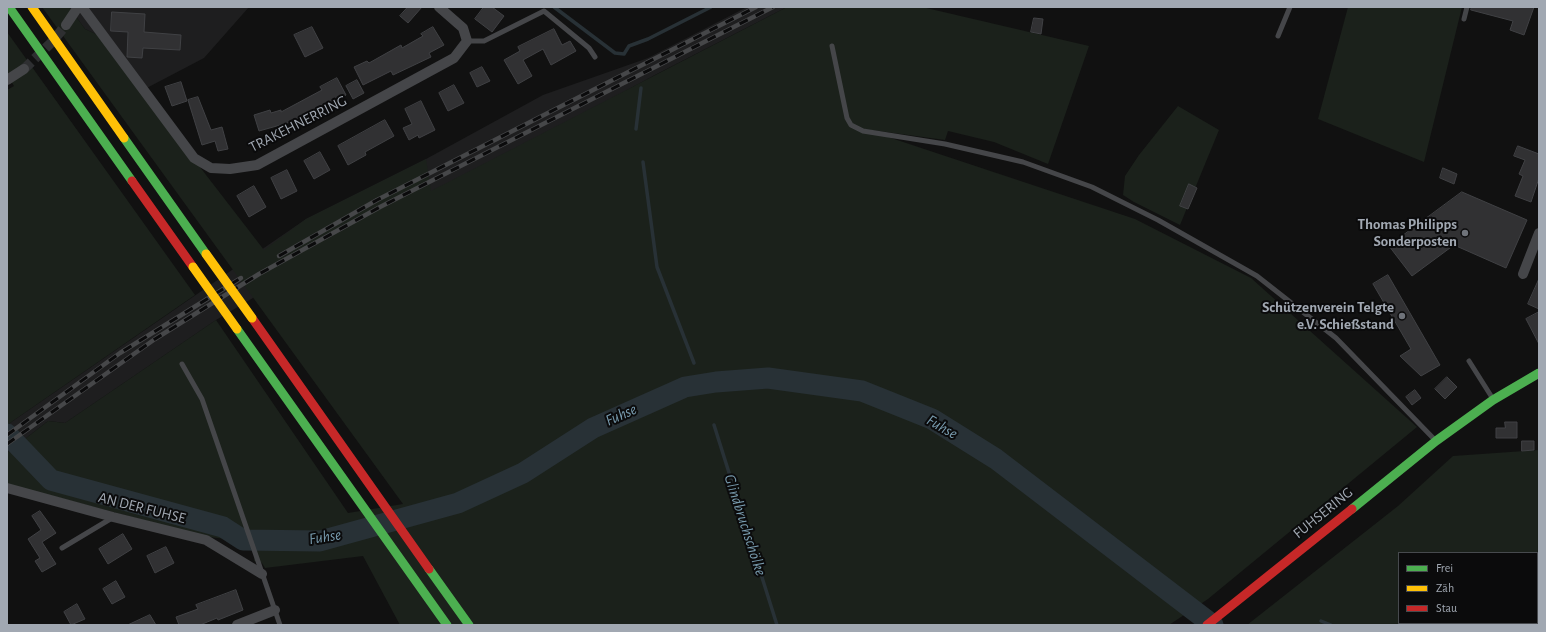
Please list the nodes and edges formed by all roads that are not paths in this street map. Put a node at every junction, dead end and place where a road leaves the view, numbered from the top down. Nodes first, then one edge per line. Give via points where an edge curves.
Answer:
1 (32, 7) edge
2 (78, 7) edge
3 (82, 7) edge
4 (439, 7) edge
5 (1290, 7) edge
6 (1467, 7) edge
7 (9, 8) edge
8 (1464, 19) dead end
9 (66, 25) tunnel mouth
10 (1278, 36) dead end
11 (467, 41) junction
12 (832, 46) dead end
13 (595, 57) dead end
14 (24, 69) tunnel mouth
15 (7, 80) edge
16 (1539, 233) edge
17 (1523, 274) dead end
18 (1469, 361) dead end
19 (182, 364) dead end
20 (1539, 373) edge
21 (1493, 400) junction
22 (1436, 441) junction
23 (7, 488) edge
24 (113, 517) junction
25 (62, 548) dead end
26 (262, 574) junction
27 (275, 610) junction
28 (237, 625) edge
29 (280, 625) edge
30 (447, 625) edge
31 (469, 625) edge
32 (1207, 625) edge

1 - 31 main road, bridge
2 - 9 street
3 - 11 street, TRAKEHNERRING via 194,158 211,168 230,169 257,164 454,58
4 - 11 street via 463,28
5 - 10 lane
6 - 8 lane
7 - 30 main road, bridge
11 - 13 lane via 484,41 544,11 589,48
12 - 22 lane via 847,118 851,125 863,130 945,144 1023,162 1092,187 1158,220 1257,276 1336,338
14 - 15 street
16 - 17 street
18 - 21 lane
19 - 26 lane via 202,399
20 - 21 main road, FUHSERING
21 - 22 main road, FUHSERING
22 - 32 main road, FUHSERING
23 - 24 street, AN DER FUHSE
24 - 25 lane
24 - 26 street, AN DER FUHSE via 206,540
26 - 27 lane
27 - 28 street
27 - 29 lane

